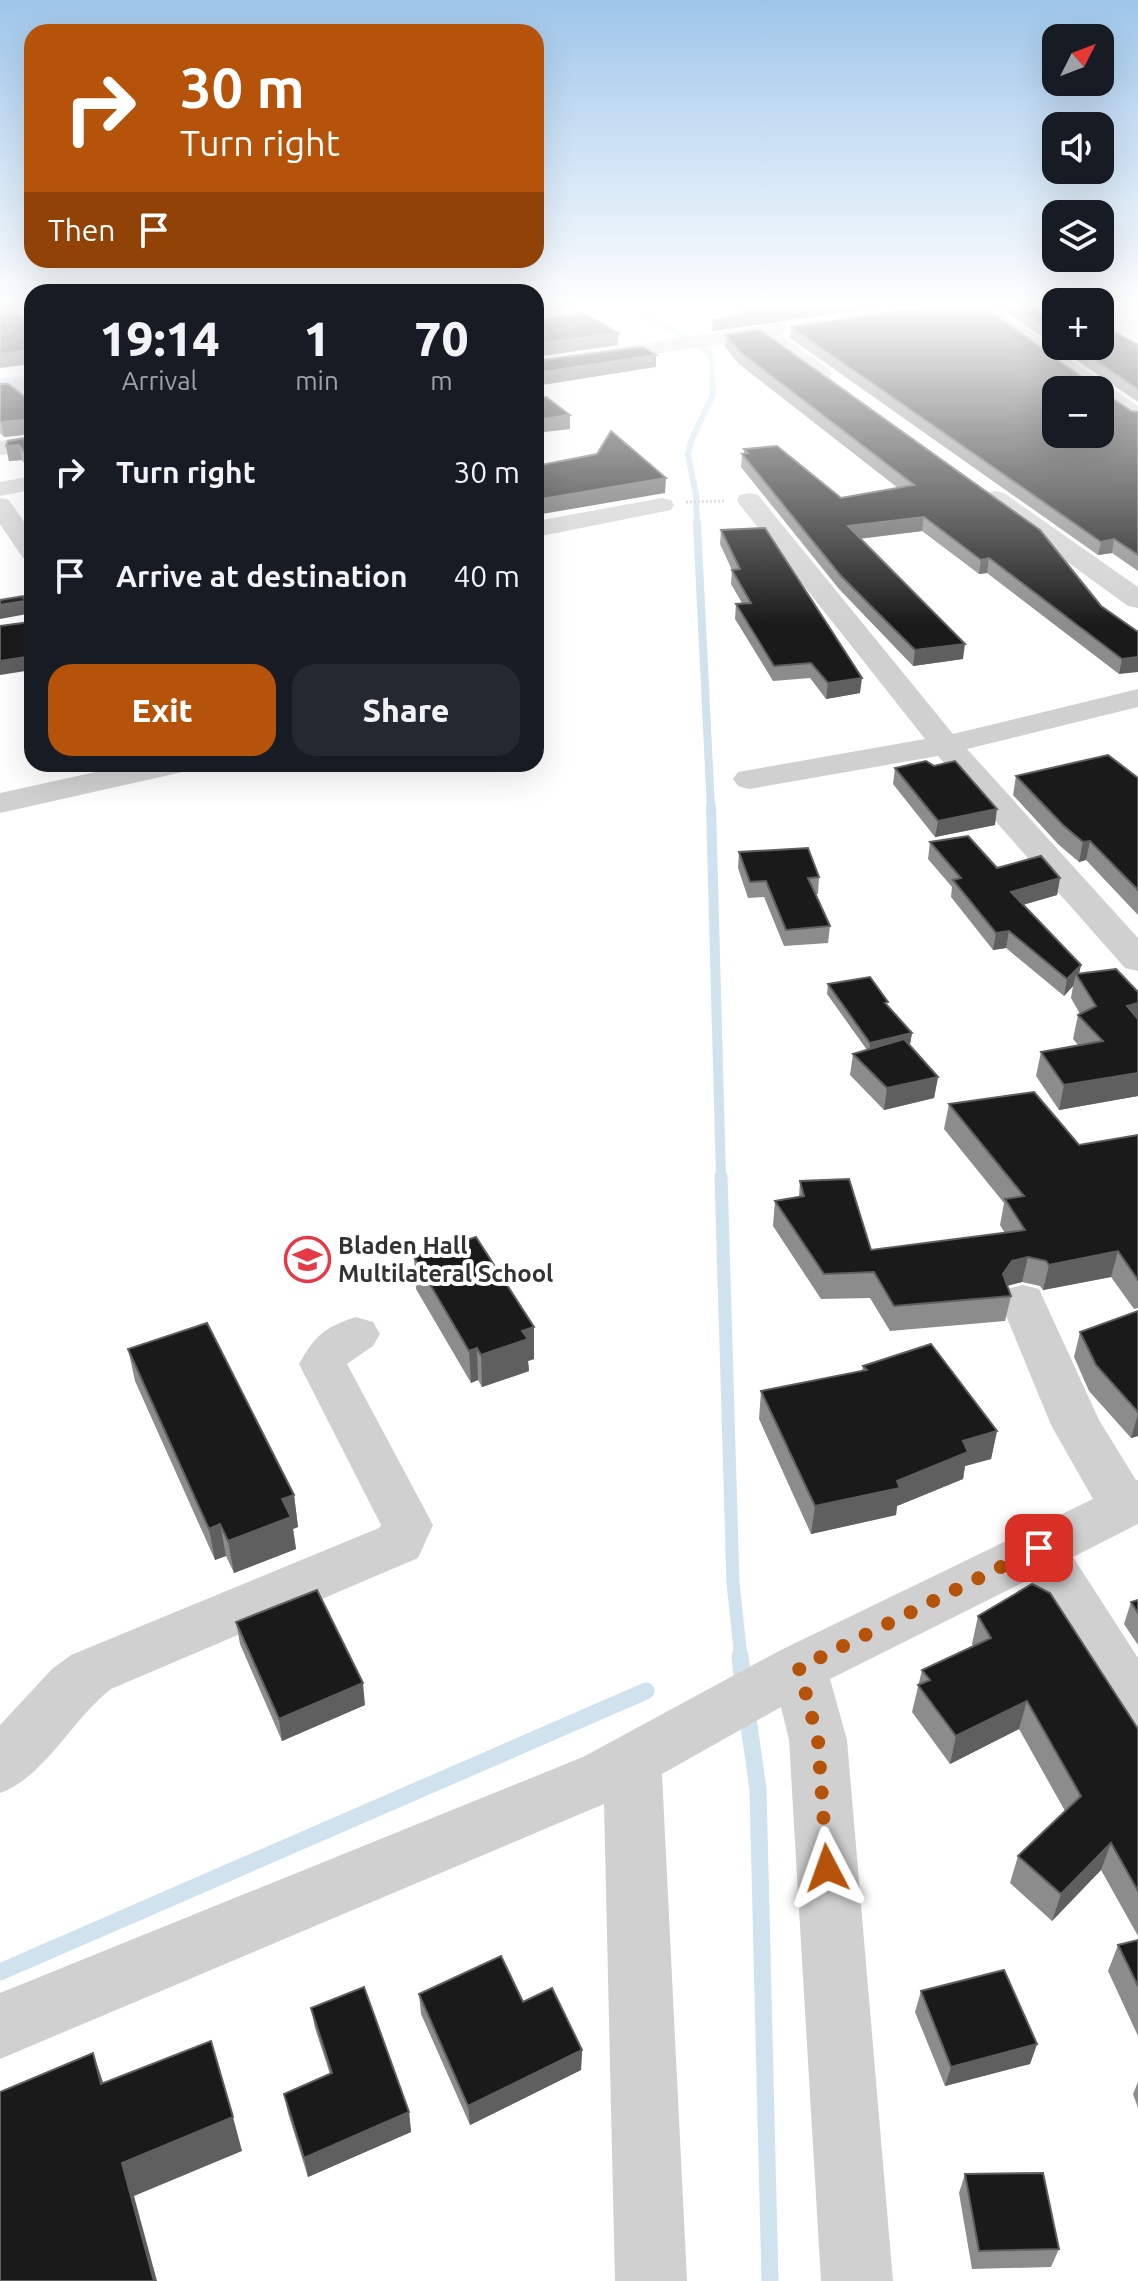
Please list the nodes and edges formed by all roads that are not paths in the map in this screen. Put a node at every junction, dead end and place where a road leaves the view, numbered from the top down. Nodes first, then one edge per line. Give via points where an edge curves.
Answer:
1 (24, 444) edge
2 (0, 448) edge
3 (972, 482) edge
4 (24, 484) edge
5 (0, 489) edge
6 (749, 500) dead end
7 (672, 504) road end
8 (0, 505) edge
9 (544, 528) edge
10 (24, 540) edge
11 (1138, 600) edge
12 (1138, 698) edge
13 (946, 745) junction
14 (140, 772) edge
15 (749, 779) dead end
16 (0, 803) edge
17 (1138, 960) edge
18 (1023, 1301) dead end
19 (356, 1334) dead end
20 (1131, 1503) edge
21 (1039, 1548) junction
22 (799, 1668) junction
23 (1138, 1707) edge
24 (632, 1760) junction
25 (0, 1767) edge
26 (0, 2026) edge
27 (651, 2281) edge
28 (857, 2281) edge

1 - 2 street
3 - 11 street
4 - 5 street
6 - 13 street
7 - 9 street
8 - 10 street
12 - 13 street
13 - 15 street
13 - 17 street
14 - 16 street
18 - 20 street via 1076,1425
19 - 25 street via 332,1348 323,1364 407,1525 399,1543 91,1672 72,1686
20 - 21 street
21 - 22 street
21 - 23 street
22 - 24 street
22 - 28 street via 818,1740
24 - 26 street
24 - 27 street

